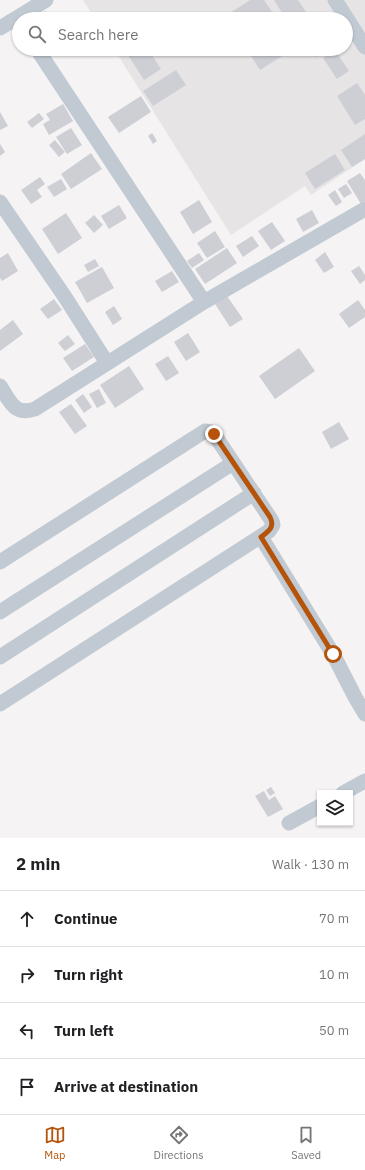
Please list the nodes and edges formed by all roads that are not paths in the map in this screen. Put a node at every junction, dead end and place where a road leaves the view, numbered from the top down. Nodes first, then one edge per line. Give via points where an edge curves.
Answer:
1 (46, 0) edge
2 (335, 0) edge
3 (29, 12) edge
4 (343, 12) edge
5 (12, 23) edge
6 (0, 28) edge
7 (353, 28) edge
8 (365, 47) edge
9 (42, 56) edge
10 (0, 202) edge
11 (365, 209) edge
12 (204, 302) junction
13 (107, 363) junction
14 (0, 386) edge
15 (233, 462) junction
16 (254, 493) junction
17 (261, 537) junction
18 (0, 562) edge
19 (0, 612) edge
20 (0, 656) edge
21 (0, 704) edge
22 (365, 714) edge
23 (365, 781) edge
24 (348, 790) edge
25 (317, 808) edge
26 (288, 823) dead end

1 - 3 street
2 - 4 street
5 - 6 street
7 - 8 street
9 - 12 street
10 - 13 street
11 - 12 street
12 - 13 street
13 - 14 street via 28,411 16,408
15 - 16 street
15 - 18 street via 211,432 201,432
15 - 19 street
16 - 17 street via 273,525
16 - 20 street
17 - 21 street
17 - 22 street via 333,654
23 - 24 street
25 - 26 street

